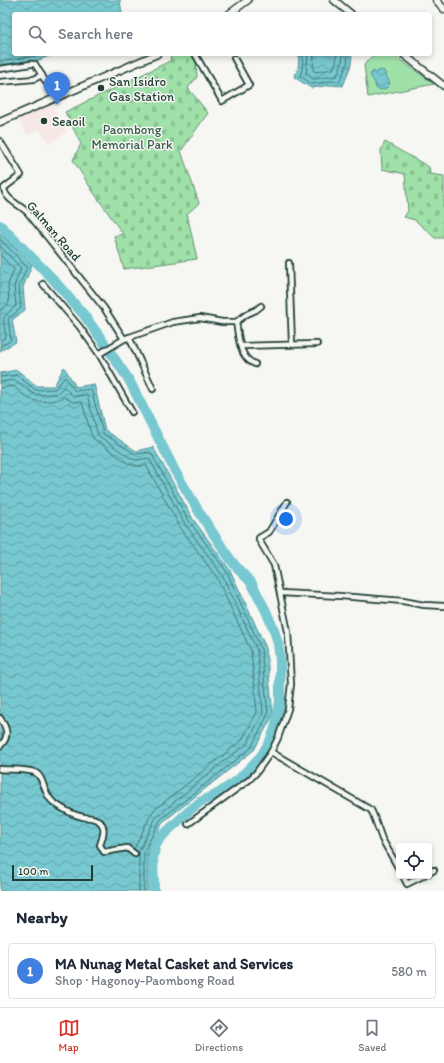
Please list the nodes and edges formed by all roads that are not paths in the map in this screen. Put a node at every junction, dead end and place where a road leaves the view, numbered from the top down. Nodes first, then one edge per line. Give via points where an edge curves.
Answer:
1 (248, 0) edge
2 (334, 0) edge
3 (436, 0) edge
4 (444, 8) edge
5 (232, 12) edge
6 (349, 12) edge
7 (152, 56) edge
8 (196, 56) edge
9 (406, 56) edge
10 (234, 58) dead end
11 (0, 69) edge
12 (42, 75) junction
13 (0, 82) edge
14 (444, 86) edge
15 (55, 97) junction
16 (0, 122) edge
17 (0, 141) edge
18 (289, 263) dead end
19 (43, 284) dead end
20 (262, 306) dead end
21 (236, 322) junction
22 (127, 338) junction
23 (292, 344) junction
24 (317, 344) dead end
25 (241, 346) junction
26 (98, 354) junction
27 (256, 364) dead end
28 (153, 389) dead end
29 (132, 412) dead end
30 (287, 502) dead end
31 (280, 593) junction
32 (444, 606) edge
33 (0, 718) edge
34 (0, 746) edge
35 (272, 752) junction
36 (0, 769) edge
37 (188, 824) dead end
38 (135, 854) dead end
39 (396, 864) edge
40 (405, 879) edge
41 (417, 879) edge

1 - 5 main road
2 - 6 main road
3 - 4 main road
7 - 15 main road
8 - 10 street via 222,101 249,85
9 - 14 main road
11 - 12 street via 35,64
12 - 13 street via 34,79
12 - 15 street
15 - 16 main road
17 - 22 street, Galman Road via 21,175 4,188 5,191 12,201 28,213
18 - 23 street
19 - 26 street via 79,326
20 - 21 street
21 - 22 street via 200,318 174,322
21 - 25 street
22 - 26 street
22 - 28 street
23 - 24 street
23 - 25 street
25 - 27 street via 248,361
26 - 29 street
30 - 31 street via 269,532 259,538 274,565
31 - 32 street
31 - 35 street via 288,632 291,684 285,719
33 - 34 street via 5,725 6,733 5,741
35 - 37 street via 249,780
35 - 39 street via 370,810
36 - 38 street via 34,772 40,776 47,797 54,803 74,814 99,822 103,827 100,845 104,852 127,848
40 - 41 street via 408,884

